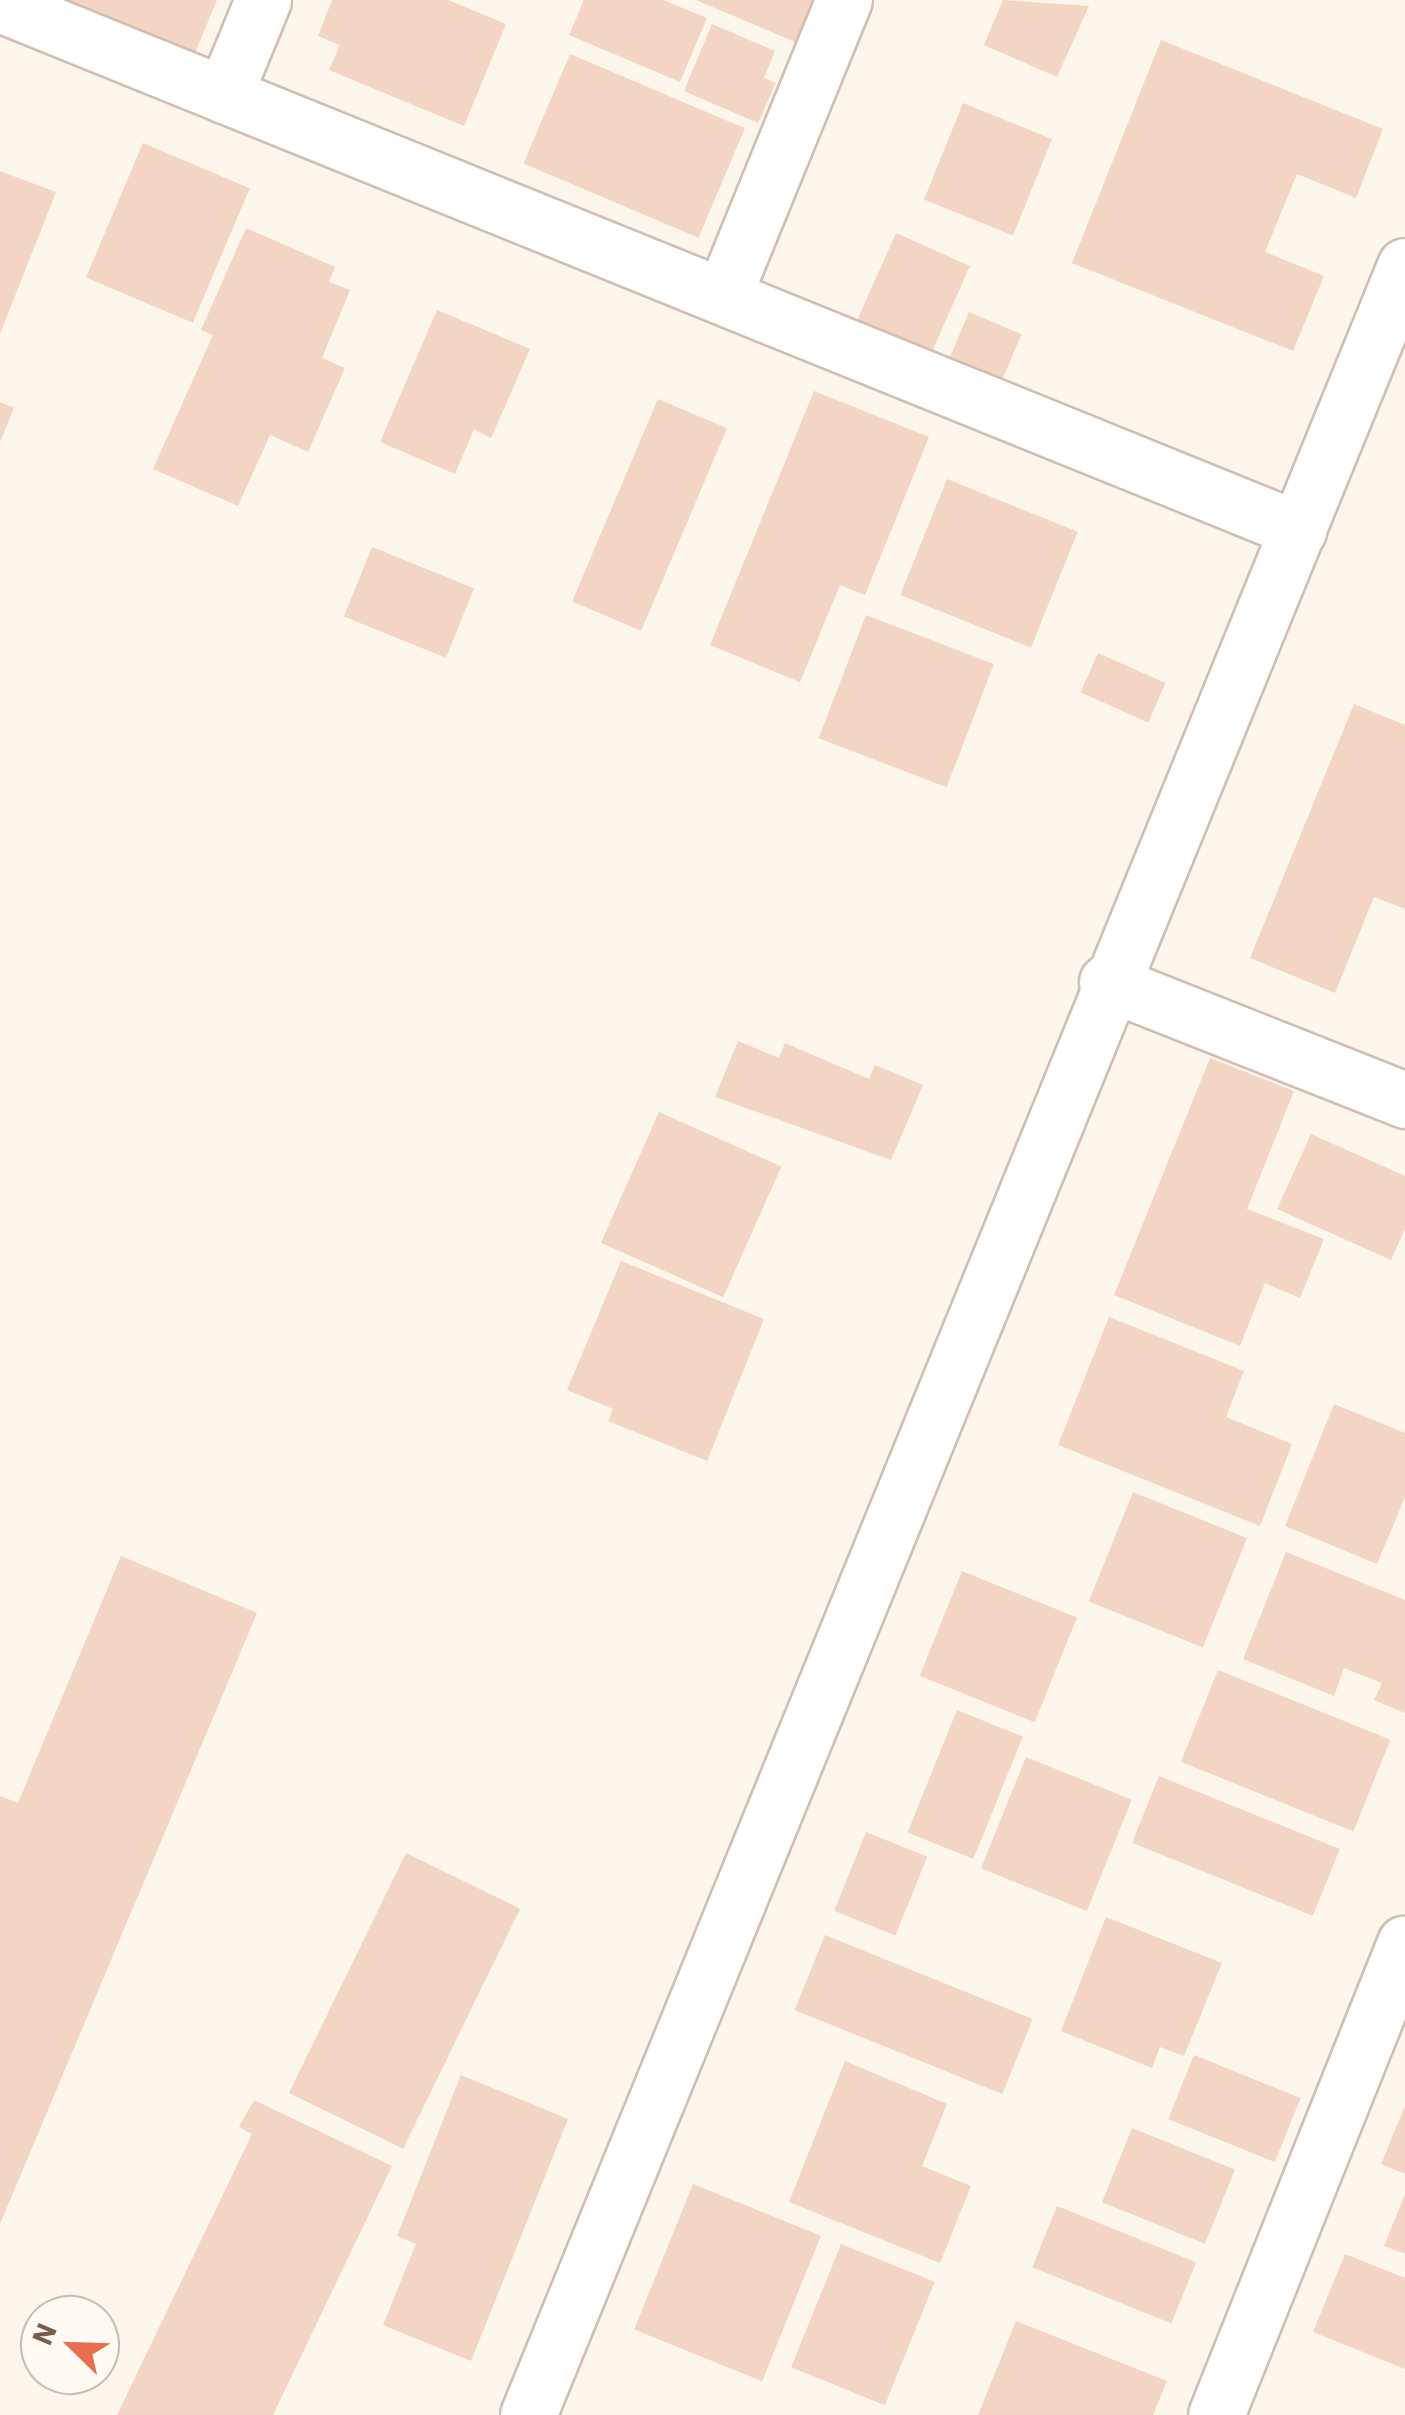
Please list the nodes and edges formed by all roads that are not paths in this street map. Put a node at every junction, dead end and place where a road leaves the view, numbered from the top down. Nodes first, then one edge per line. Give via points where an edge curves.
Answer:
1 (263, 0) edge
2 (844, 0) edge
3 (0, 4) edge
4 (224, 95) junction
5 (1405, 266) edge
6 (724, 296) junction
7 (1299, 530) junction
8 (1107, 982) junction
9 (1405, 1100) edge
10 (1405, 1943) edge
11 (528, 2415) edge
12 (1216, 2415) edge

1 - 4 street
2 - 6 street
3 - 4 street
4 - 6 street
5 - 7 street
6 - 7 street
7 - 8 street
8 - 9 street
8 - 11 street
10 - 12 street

